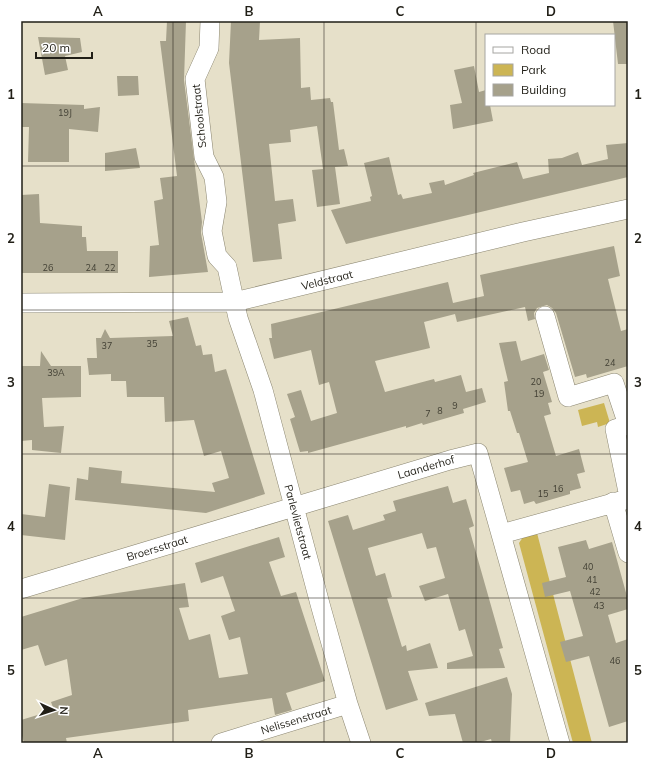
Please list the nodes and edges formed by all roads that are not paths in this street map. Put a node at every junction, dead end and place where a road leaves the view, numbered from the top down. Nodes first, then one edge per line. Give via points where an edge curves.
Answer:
1 (210, 21) edge
2 (628, 209) edge
3 (21, 302) edge
4 (234, 302) junction
5 (545, 316) dead end
6 (628, 425) edge
7 (623, 498) edge
8 (294, 508) junction
9 (501, 534) junction
10 (628, 553) edge
11 (21, 589) edge
12 (348, 704) junction
13 (221, 743) edge
14 (361, 743) edge
15 (560, 743) edge

1 - 4 street, Schoolstraat via 209,48 195,80 204,157 214,177 216,190 217,202 212,231 217,256 227,267
2 - 4 street, Veldstraat
3 - 4 street, Veldstraat
4 - 8 street, Parlevlietstraat via 263,390
5 - 6 street via 568,397 614,383
6 - 7 street via 615,429
7 - 9 street
7 - 10 street
8 - 9 street, Laanderhof via 478,453
8 - 11 street, Broersstraat
8 - 12 street, Parlevlietstraat
9 - 15 street, Laanderhof
12 - 13 street, Nelissenstraat
12 - 14 street, Parlevlietstraat

